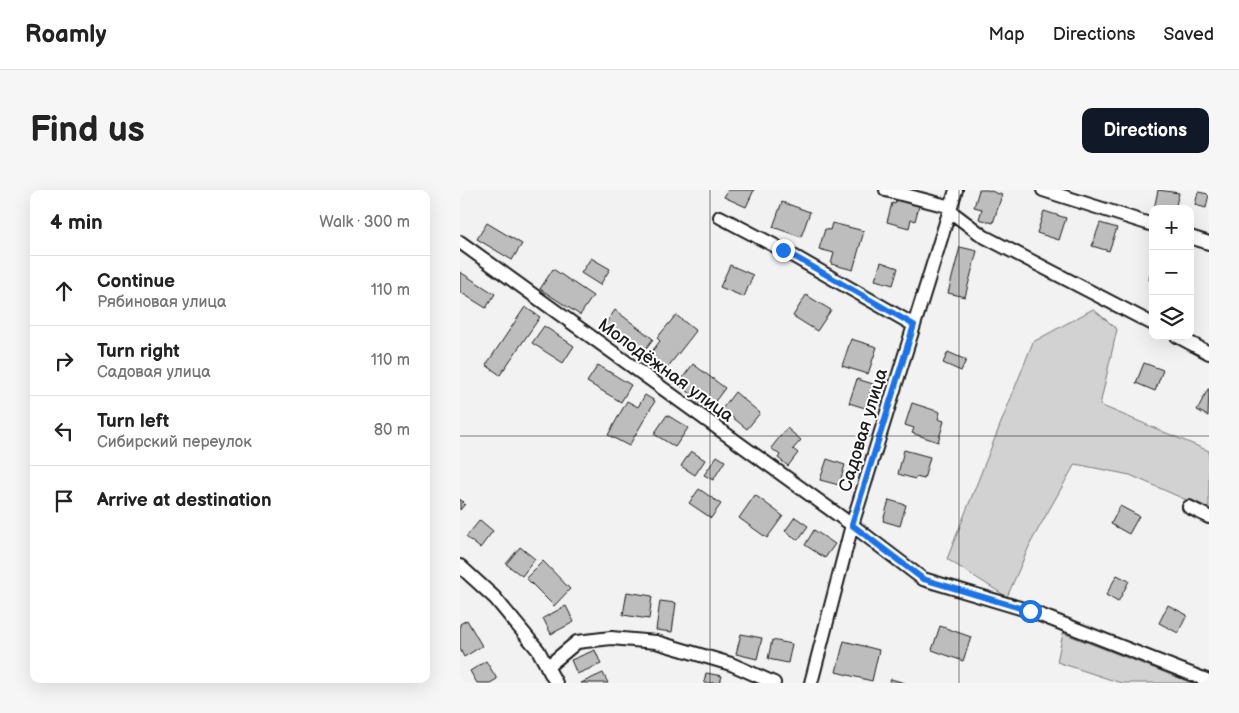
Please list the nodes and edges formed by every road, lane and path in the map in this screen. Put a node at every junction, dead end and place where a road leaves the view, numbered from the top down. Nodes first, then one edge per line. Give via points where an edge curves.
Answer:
1 (886, 190) edge
2 (956, 190) edge
3 (1043, 190) edge
4 (950, 209) junction
5 (720, 217) dead end
6 (1149, 224) edge
7 (1194, 238) edge
8 (460, 242) edge
9 (1209, 243) edge
10 (1149, 322) edge
11 (914, 325) junction
12 (1184, 340) edge
13 (1209, 353) edge
14 (1189, 507) dead end
15 (1209, 517) edge
16 (852, 525) junction
17 (460, 566) edge
18 (547, 667) junction
19 (1209, 681) edge
20 (556, 683) edge
21 (774, 683) edge
22 (811, 683) edge

1 - 4 street
2 - 4 street, Садовая улица
3 - 6 street
4 - 10 street via 983,236
4 - 11 street, Садовая улица
5 - 11 street
7 - 9 street
8 - 16 street, Молодёжная улица
11 - 16 street, Садовая улица
12 - 13 street
14 - 15 street
16 - 19 street, Молодёжная улица via 923,579 1030,611
16 - 22 street, Садовая улица
17 - 18 street via 495,598 538,650
18 - 20 street
18 - 21 street via 577,642 611,638 656,642 731,664

